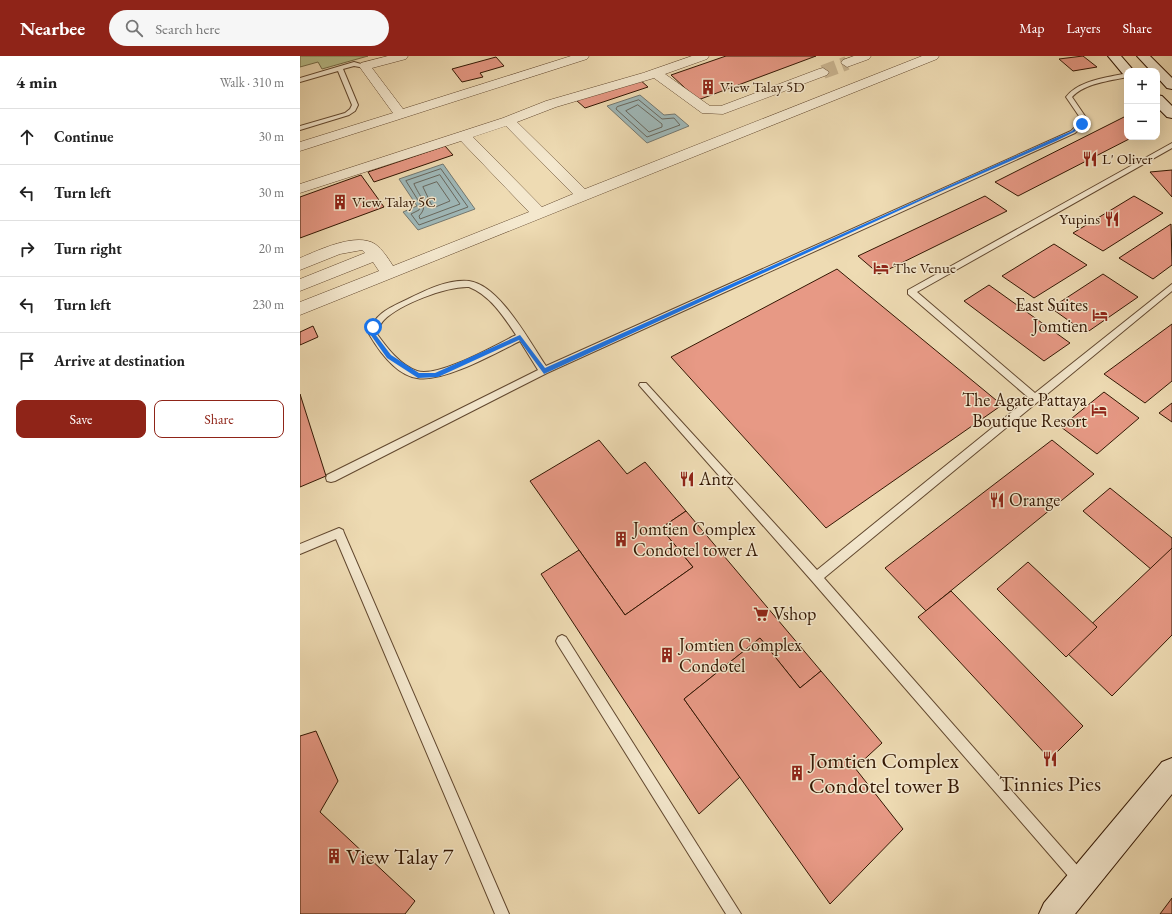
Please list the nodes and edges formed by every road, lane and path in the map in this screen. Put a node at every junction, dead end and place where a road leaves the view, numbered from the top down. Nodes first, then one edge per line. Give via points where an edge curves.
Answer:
1 (402, 56) edge
2 (583, 56) edge
3 (703, 56) edge
4 (865, 56) edge
5 (933, 56) edge
6 (1114, 56) edge
7 (1143, 56) edge
8 (846, 63) tunnel mouth
9 (365, 66) junction
10 (340, 68) junction
11 (1125, 68) edge
12 (823, 72) tunnel mouth
13 (656, 73) junction
14 (1124, 76) edge
15 (300, 80) edge
16 (1172, 85) edge
17 (1160, 102) edge
18 (400, 114) junction
19 (1172, 114) edge
20 (508, 121) junction
21 (300, 128) edge
22 (462, 135) junction
23 (1172, 145) edge
24 (300, 147) edge
25 (300, 189) edge
26 (583, 196) junction
27 (539, 213) junction
28 (376, 255) junction
29 (300, 264) edge
30 (389, 273) junction
31 (300, 285) edge
32 (1172, 287) edge
33 (300, 309) edge
34 (520, 337) junction
35 (544, 371) junction
36 (643, 385) dead end
37 (1036, 399) junction
38 (331, 478) dead end
39 (300, 549) edge
40 (816, 577) junction
41 (562, 641) dead end
42 (1172, 772) edge
43 (1081, 880) junction
44 (502, 914) edge
45 (734, 914) edge
46 (1055, 914) edge

1 - 9 street
2 - 18 street
3 - 13 street
4 - 8 street
5 - 26 street
6 - 11 main road
7 - 16 main road
9 - 10 lane via 355,64
9 - 18 street
10 - 15 lane
10 - 21 lane via 355,105 353,110
12 - 13 street via 715,111 707,110
13 - 20 street via 558,102
14 - 35 lane via 1072,92 1069,97 1084,119 1073,132
17 - 19 main road
18 - 24 street
20 - 22 street
20 - 26 street
22 - 25 street
22 - 27 street
23 - 37 lane via 911,292
26 - 27 street
27 - 30 street
28 - 29 street via 365,245 356,245
28 - 30 street
28 - 31 street
30 - 33 street
32 - 37 lane
34 - 34 lane via 450,370 424,377 405,369 389,357 372,334 373,327 388,312 437,289 464,284 477,286 489,294
34 - 35 lane
35 - 38 lane
36 - 40 lane
37 - 40 lane
39 - 44 lane via 339,533
40 - 43 lane
41 - 45 lane
42 - 43 main road
43 - 46 main road

